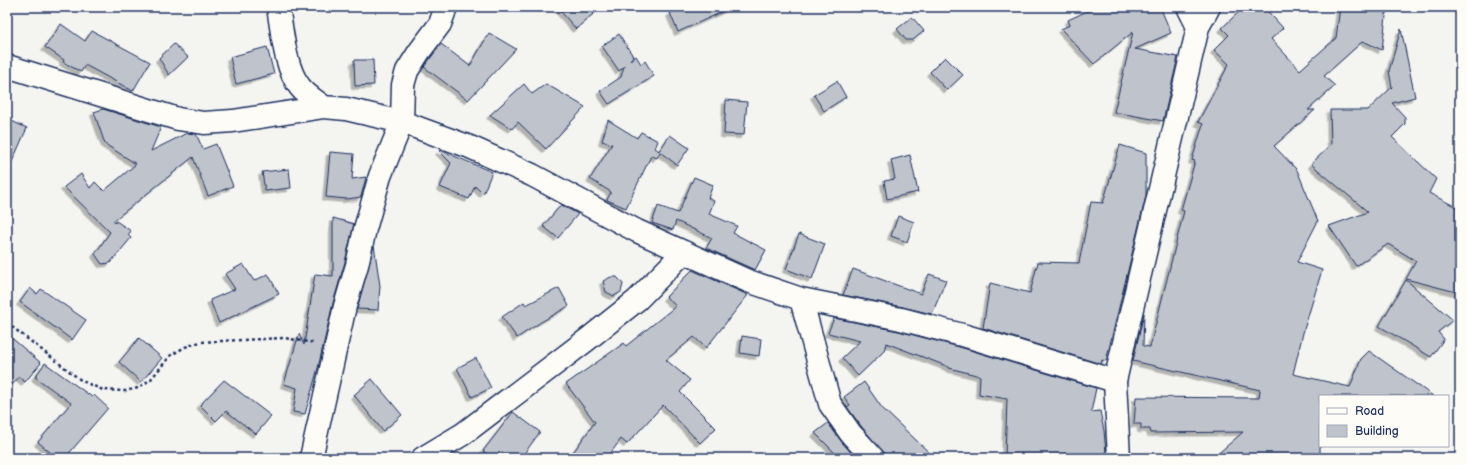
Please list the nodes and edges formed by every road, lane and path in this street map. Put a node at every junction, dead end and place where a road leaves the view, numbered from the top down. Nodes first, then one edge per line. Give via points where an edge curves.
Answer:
1 (278, 7) edge
2 (446, 7) edge
3 (1188, 7) edge
4 (1209, 7) edge
5 (1198, 27) junction
6 (7, 66) edge
7 (324, 107) junction
8 (402, 122) junction
9 (684, 252) junction
10 (801, 299) junction
11 (7, 323) edge
12 (337, 345) junction
13 (1115, 381) junction
14 (311, 458) edge
15 (423, 458) edge
16 (872, 458) edge
17 (1119, 458) edge

1 - 7 street via 291,71 300,87
2 - 8 street via 440,24 407,71 403,85
3 - 5 street
4 - 5 street
5 - 13 street
6 - 7 street via 178,119 204,124
7 - 8 street via 346,109
8 - 9 street via 470,147 532,175 637,231
8 - 12 street via 380,176
9 - 10 street via 748,282
9 - 15 street via 637,300 588,340 463,434
10 - 13 street via 901,319
10 - 16 street via 830,404
11 - 12 path via 82,381 103,390 125,391 138,388 151,379 171,355 200,342 284,338
12 - 14 street
13 - 17 street

